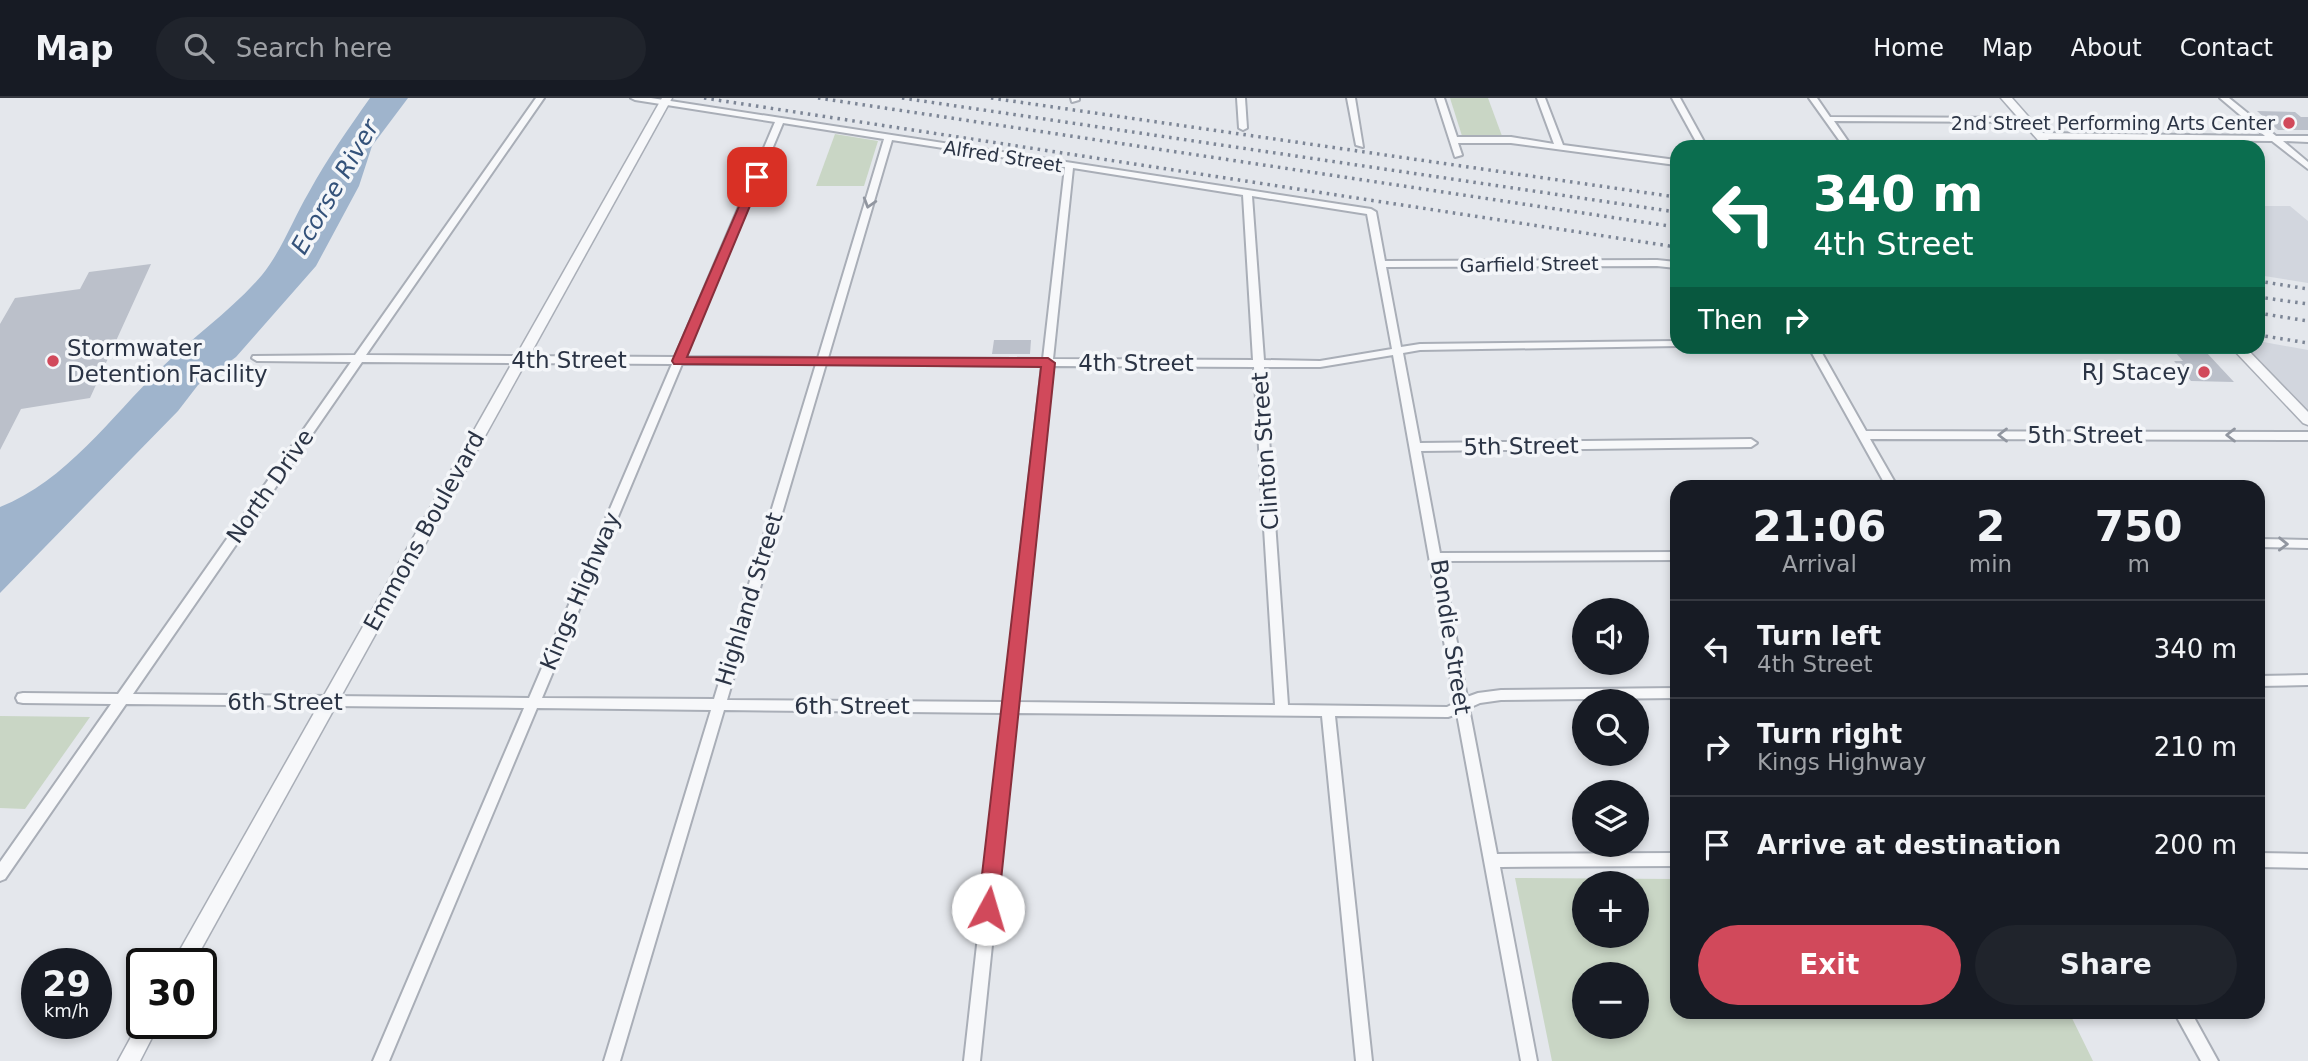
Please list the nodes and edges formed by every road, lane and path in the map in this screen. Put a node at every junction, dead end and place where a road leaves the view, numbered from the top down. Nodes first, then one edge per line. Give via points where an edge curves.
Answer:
1 (540, 98) edge
2 (635, 98) edge
3 (1241, 98) edge
4 (1351, 98) edge
5 (1440, 98) edge
6 (1541, 98) edge
7 (1676, 98) edge
8 (1814, 98) edge
9 (2006, 98) edge
10 (2224, 98) edge
11 (665, 100) edge
12 (1828, 119) junction
13 (2025, 120) junction
14 (780, 121) junction
15 (1243, 128) dead end
16 (2039, 136) junction
17 (2157, 137) junction
18 (889, 138) junction
19 (2273, 139) junction
20 (2308, 139) edge
21 (1453, 140) junction
22 (1699, 140) edge
23 (1843, 140) edge
24 (2043, 140) edge
25 (2160, 140) edge
26 (1360, 145) dead end
27 (1560, 147) junction
28 (1458, 155) dead end
29 (1670, 162) edge
30 (1069, 166) junction
31 (2308, 166) edge
32 (1247, 193) junction
33 (1371, 212) joint
34 (1381, 264) junction
35 (1670, 264) edge
36 (1670, 344) edge
37 (1398, 350) junction
38 (1818, 354) edge
39 (2244, 354) edge
40 (257, 358) dead end
41 (358, 359) junction
42 (520, 359) junction
43 (679, 361) junction
44 (822, 361) junction
45 (1048, 363) junction
46 (1259, 364) junction
47 (2308, 420) edge
48 (1863, 435) junction
49 (2308, 436) edge
50 (1751, 443) dead end
51 (1417, 447) junction
52 (1888, 480) edge
53 (2265, 543) edge
54 (2308, 544) edge
55 (1670, 556) edge
56 (1437, 557) junction
57 (2308, 680) edge
58 (2265, 681) edge
59 (1670, 693) edge
60 (23, 698) dead end
61 (120, 700) junction
62 (328, 702) junction
63 (533, 703) junction
64 (717, 705) junction
65 (1462, 706) junction
66 (1009, 707) junction
67 (1282, 709) junction
68 (1328, 710) junction
69 (1670, 859) edge
70 (2265, 860) edge
71 (1490, 861) junction
72 (2308, 861) edge
73 (0, 874) edge
74 (192, 948) edge
75 (2186, 1019) edge
76 (140, 1039) edge
77 (128, 1061) edge
78 (381, 1061) edge
79 (612, 1061) edge
80 (972, 1061) edge
81 (1364, 1061) edge
82 (1529, 1061) edge
83 (2210, 1061) edge

1 - 41 street, North Drive
2 - 11 street, Alfred Street
3 - 15 street
4 - 26 street
5 - 21 street
6 - 27 street
7 - 22 street
8 - 12 street
9 - 13 street
10 - 19 street
11 - 14 street, Alfred Street
11 - 42 street, Emmons Boulevard
12 - 13 street
12 - 23 street
13 - 16 street
14 - 18 street, Alfred Street
14 - 43 street, Kings Highway
16 - 17 street
16 - 24 street
17 - 19 street
17 - 25 street
18 - 30 street, Alfred Street
18 -> 44 street, Highland Street
19 - 20 street
19 - 31 street
21 - 27 street via 1511,140
21 - 28 street
27 - 29 street
30 - 32 street, Alfred Street
30 - 45 street
32 - 33 street, Alfred Street
32 - 46 street, Clinton Street
33 - 34 street, Bondie Street
34 - 35 street, Garfield Street
34 - 37 street, Bondie Street
36 - 37 street, 4th Street
37 - 46 street, 4th Street via 1320,364
37 - 51 street, Bondie Street
38 - 48 street
39 - 47 street
40 - 41 street, 4th Street
41 - 42 street, 4th Street
41 - 61 street, North Drive
42 - 43 street, 4th Street
42 - 62 street, Emmons Boulevard
43 - 44 street, 4th Street
43 - 63 street, Kings Highway
44 - 45 street, 4th Street
44 - 64 street, Highland Street
45 - 46 street, 4th Street
45 - 66 street
46 - 67 street, Clinton Street
49 -> 48 street, 5th Street
48 - 52 street
50 - 51 street, 5th Street
51 - 56 street, Bondie Street
53 -> 54 street
55 - 56 street
56 - 65 street, Bondie Street
57 - 58 street
59 - 65 street, 6th Street via 1501,695
60 - 61 street, 6th Street
61 - 62 street, 6th Street
61 - 73 street, North Drive
62 - 63 street, 6th Street
62 - 74 street, Emmons Boulevard
63 - 64 street, 6th Street
63 - 78 street, Kings Highway
64 - 66 street, 6th Street
64 - 79 street, Highland Street
65 - 68 street, 6th Street via 1448,712
65 - 71 street, Bondie Street
66 - 67 street, 6th Street
66 - 80 street
67 - 68 street, 6th Street
68 - 81 street
69 - 71 street
70 - 72 street
71 - 82 street, Bondie Street
75 - 83 street
76 - 77 street

